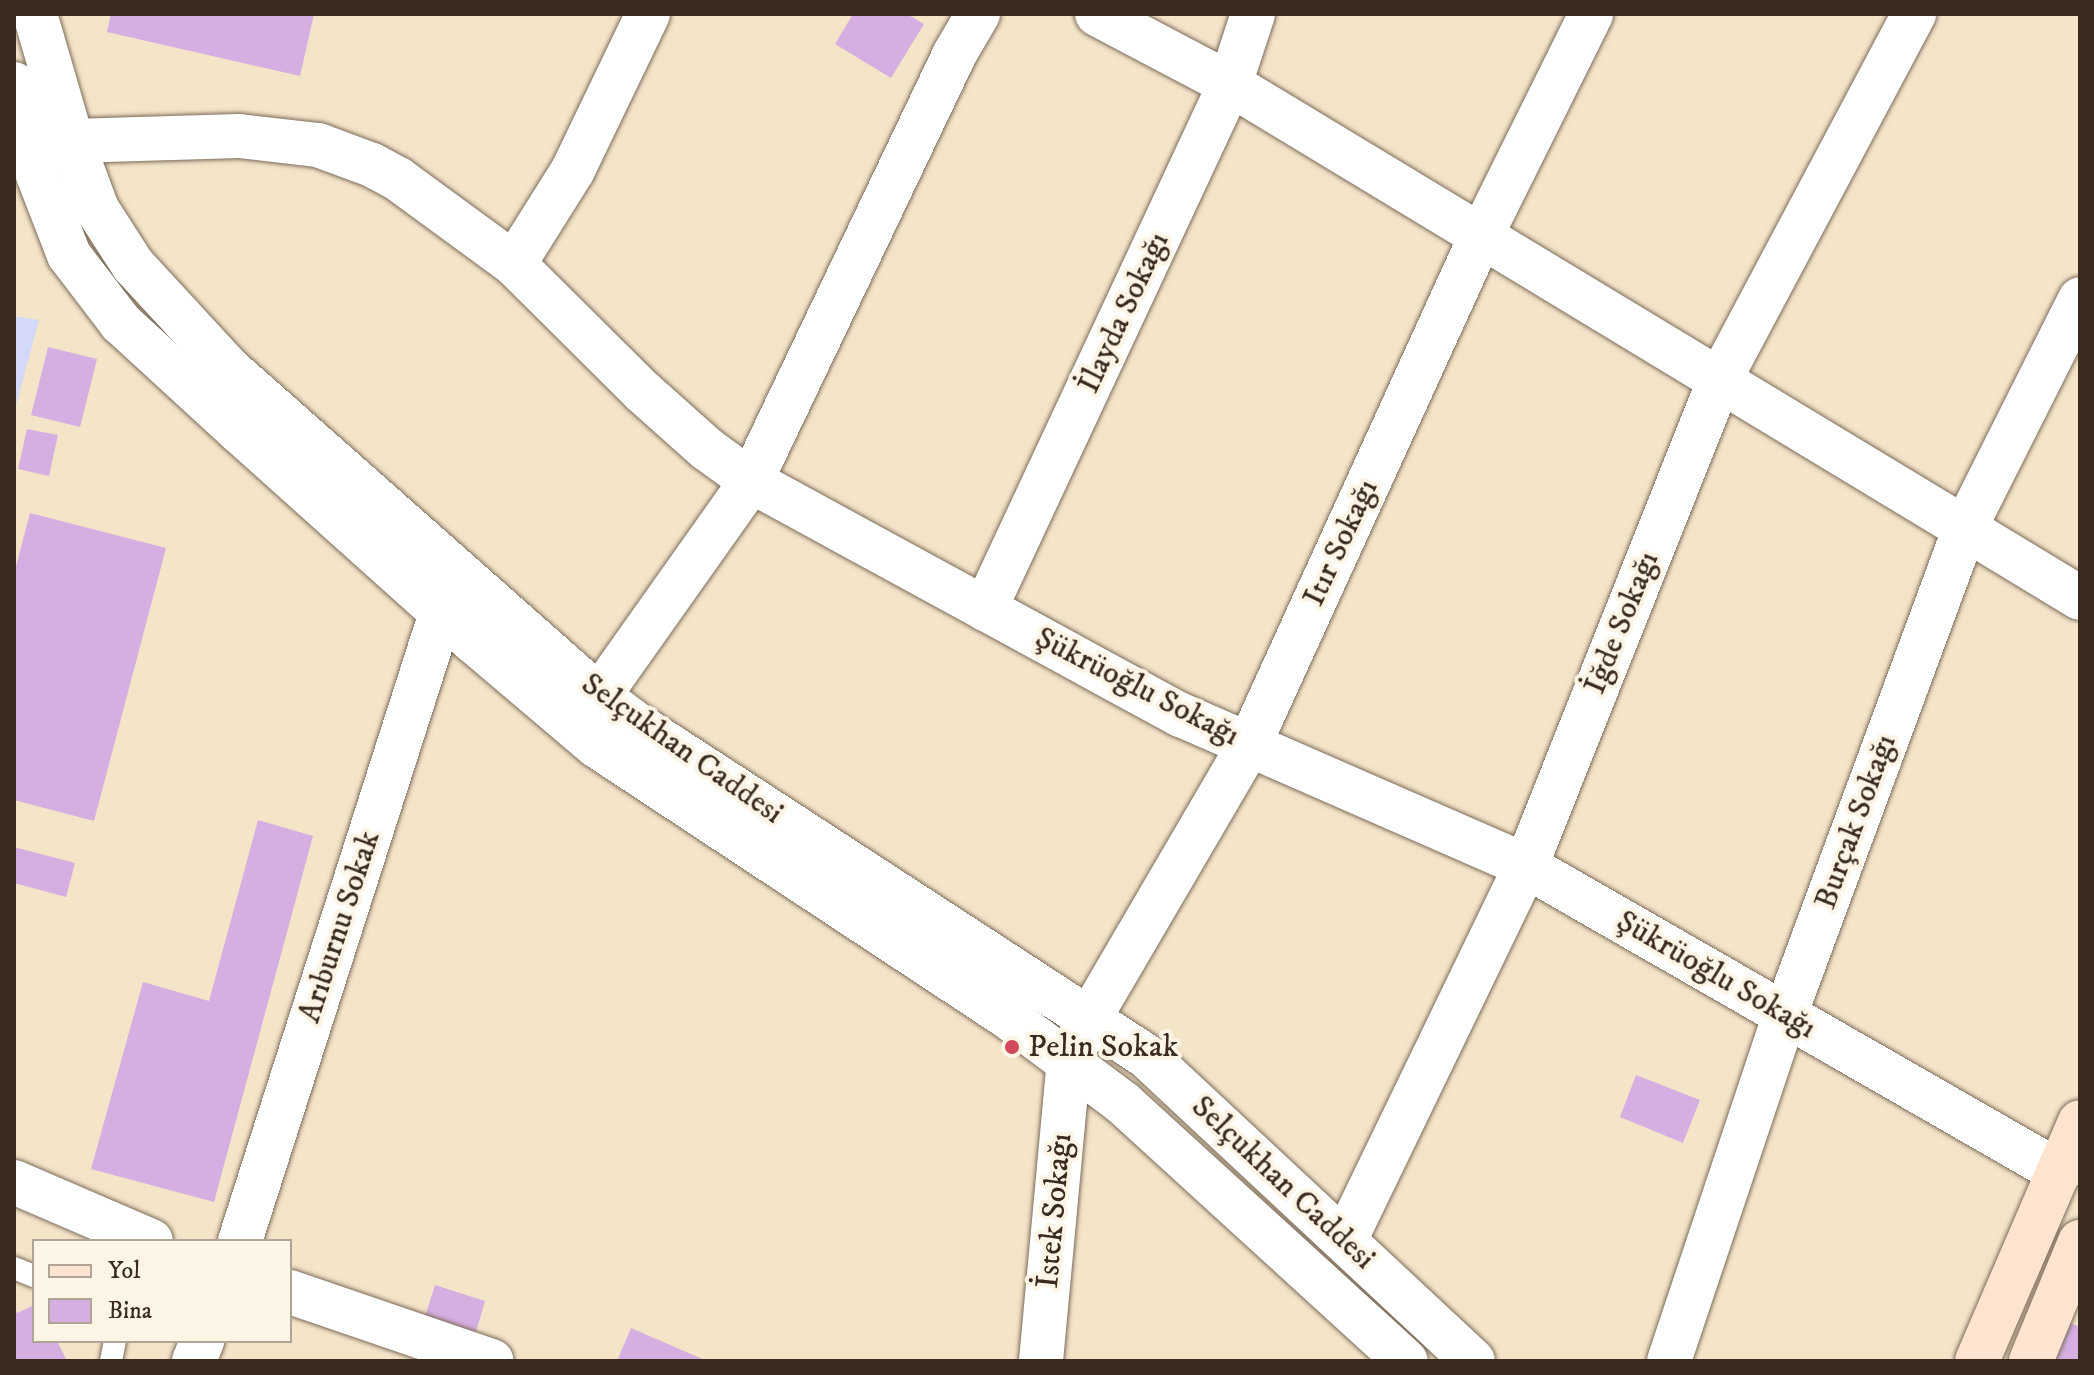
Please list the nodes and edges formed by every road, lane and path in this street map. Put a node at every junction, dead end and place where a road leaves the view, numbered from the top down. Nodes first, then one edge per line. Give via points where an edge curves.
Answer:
1 (35, 14) edge
2 (648, 14) edge
3 (978, 14) edge
4 (1097, 14) edge
5 (1253, 14) edge
6 (1591, 14) edge
7 (1914, 14) edge
8 (14, 84) edge
9 (1230, 84) junction
10 (72, 141) junction
11 (1481, 236) junction
12 (514, 264) junction
13 (2080, 299) edge
14 (1719, 381) junction
15 (751, 481) junction
16 (1965, 528) junction
17 (2080, 598) edge
18 (985, 609) junction
19 (441, 613) junction
20 (599, 696) junction
21 (1249, 745) junction
22 (1526, 866) junction
23 (1785, 1015) junction
24 (1089, 1019) junction
25 (1069, 1060) junction
26 (2080, 1122) edge
27 (2059, 1172) junction
28 (14, 1182) edge
29 (146, 1239) edge
30 (241, 1239) edge
31 (1345, 1240) junction
32 (2074, 1271) edge
33 (292, 1293) edge
34 (491, 1361) edge
35 (1041, 1361) edge
36 (1406, 1361) edge
37 (1473, 1361) edge
38 (1669, 1361) edge
39 (1977, 1361) edge
40 (2031, 1361) edge

1 - 10 street, Selçukhan Caddesi
2 - 12 street via 573,170
3 - 15 street
4 - 9 street
5 - 9 street, İlayda Sokağı
6 - 11 street, Itır Sokağı
7 - 14 street, İğde Sokağı
8 - 19 street, Selçukhan Caddesi via 38,175 69,255 121,323
9 - 11 street
9 - 18 street, İlayda Sokağı
10 - 12 street, Şükrüoğlu Sokağı via 265,136 318,145 398,179
10 - 20 street, Selçukhan Caddesi via 97,209 133,265 229,369
11 - 14 street
11 - 21 street, Itır Sokağı
12 - 15 street, Şükrüoğlu Sokağı via 643,392
13 - 16 street, Burçak Sokağı
14 - 16 street
14 - 22 street, İğde Sokağı
15 - 18 street, Şükrüoğlu Sokağı
15 - 20 street
16 - 17 street
16 - 23 street, Burçak Sokağı
18 - 21 street, Şükrüoğlu Sokağı via 1181,715
19 - 25 street, Selçukhan Caddesi via 597,746
19 - 30 street, Arıburnu Sokak
20 - 24 street, Selçukhan Caddesi via 710,774
21 - 22 street, Şükrüoğlu Sokağı
21 - 24 street, Itır Sokağı
22 - 23 street, Şükrüoğlu Sokağı
22 - 31 street, İğde Sokağı
23 - 27 street, Şükrüoğlu Sokağı
23 - 38 street, Burçak Sokağı
24 - 25 street, Itır Sokağı
24 - 31 street, Selçukhan Caddesi via 1146,1056
25 - 35 street, İstek Sokağı
25 - 36 street, Selçukhan Caddesi
26 - 27 main road
27 - 39 main road
28 - 29 street
31 - 37 street, Selçukhan Caddesi
32 - 40 main road
33 - 34 street

